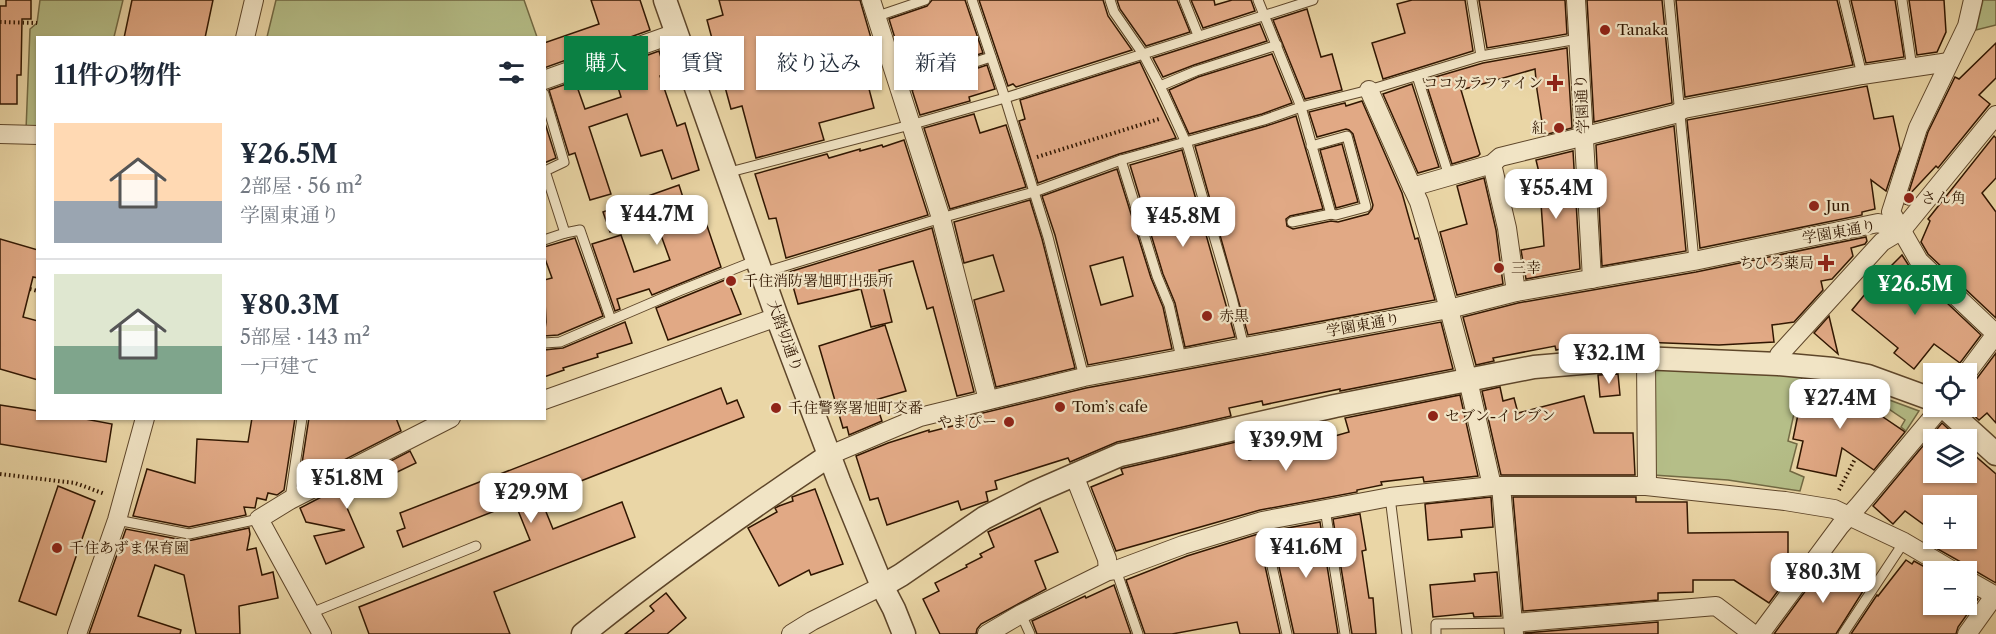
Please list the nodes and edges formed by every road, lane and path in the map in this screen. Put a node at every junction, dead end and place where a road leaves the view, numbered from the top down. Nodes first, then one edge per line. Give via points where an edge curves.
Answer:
1 (254, 0) edge
2 (665, 0) edge
3 (925, 0) edge
4 (972, 0) edge
5 (1110, 0) edge
6 (1184, 0) edge
7 (1258, 0) edge
8 (1313, 0) edge
9 (1472, 0) edge
10 (1576, 0) edge
11 (1670, 0) edge
12 (1844, 0) edge
13 (1902, 0) edge
14 (1973, 0) edge
15 (873, 8) edge
16 (1263, 15) junction
17 (0, 22) edge
18 (37, 23) dead end
19 (676, 33) junction
20 (1198, 35) junction
21 (245, 36) edge
22 (1578, 39) junction
23 (1277, 45) junction
24 (1143, 54) junction
25 (1481, 56) junction
26 (991, 57) junction
27 (978, 61) edge
28 (1948, 62) junction
29 (1912, 68) junction
30 (894, 74) edge
31 (1862, 75) junction
32 (1417, 76) junction
33 (546, 79) edge
34 (1160, 86) junction
35 (899, 90) edge
36 (1369, 90) junction
37 (1005, 98) junction
38 (546, 101) edge
39 (1301, 107) junction
40 (1680, 112) junction
41 (1174, 114) junction
42 (1996, 115) edge
43 (910, 125) junction
44 (0, 134) edge
45 (36, 135) edge
46 (1584, 137) junction
47 (1185, 141) junction
48 (1311, 146) junction
49 (1121, 160) junction
50 (1025, 161) junction
51 (1492, 164) junction
52 (546, 171) edge
53 (726, 173) junction
54 (546, 174) edge
55 (1449, 176) junction
56 (1412, 187) junction
57 (1034, 192) junction
58 (1331, 214) junction
59 (941, 218) junction
60 (1292, 222) dead end
61 (1902, 230) junction
62 (565, 233) junction
63 (546, 239) edge
64 (1694, 261) junction
65 (759, 267) junction
66 (1592, 279) junction
67 (30, 289) dead end
68 (36, 290) edge
69 (1516, 292) junction
70 (1449, 309) junction
71 (777, 316) junction
72 (611, 320) junction
73 (1996, 334) edge
74 (546, 343) edge
75 (1244, 347) junction
76 (1181, 358) junction
77 (1646, 358) junction
78 (1974, 363) edge
79 (1778, 364) junction
80 (1084, 377) junction
81 (1468, 380) junction
82 (1923, 396) edge
83 (546, 399) edge
84 (988, 400) junction
85 (1932, 417) edge
86 (1954, 417) edge
87 (145, 420) edge
88 (302, 420) edge
89 (447, 420) edge
90 (1996, 454) edge
91 (830, 455) junction
92 (1855, 459) dead end
93 (0, 474) edge
94 (1074, 475) junction
95 (1496, 486) junction
96 (1647, 486) junction
97 (111, 496) dead end
98 (1390, 497) junction
99 (290, 500) junction
100 (1325, 509) junction
101 (1842, 512) junction
102 (259, 519) junction
103 (117, 520) junction
104 (1262, 521) junction
105 (1905, 542) junction
106 (476, 546) dead end
107 (1936, 561) edge
108 (1112, 570) junction
109 (1977, 585) edge
110 (882, 586) junction
111 (1995, 595) edge
112 (311, 613) junction
113 (1021, 614) junction
114 (1513, 628) edge
115 (77, 634) edge
116 (322, 634) edge
117 (583, 634) edge
118 (791, 634) edge
119 (904, 634) edge
120 (987, 634) edge
121 (1030, 634) edge
122 (1138, 634) edge
123 (1287, 634) edge
124 (1345, 634) edge
125 (1407, 634) edge
126 (1436, 634) edge
127 (1754, 634) edge
128 (1760, 634) edge
129 (1843, 634) edge
130 (1966, 634) edge

1 - 21 street
2 - 19 street, 大踏切通り
3 - 15 lane
4 - 26 lane
5 - 24 lane
6 - 20 lane
7 - 16 lane
8 - 16 lane
9 - 25 lane
10 - 22 street, 学園通り
11 - 40 lane
12 - 31 lane
13 - 29 lane
14 - 28 street via 1967,26
15 - 30 street
16 - 20 lane
16 - 23 lane
17 - 18 path
19 - 33 street
19 - 53 street, 大踏切通り
20 - 24 lane
22 - 25 lane
22 - 46 street, 学園通り
23 - 34 lane
23 - 39 lane
24 - 34 lane
24 - 37 lane
25 - 32 lane
26 - 27 lane
26 - 37 lane
28 - 29 street
28 - 61 street via 1918,128 1891,212
29 - 31 street
31 - 40 street
32 - 36 lane
32 - 55 lane
34 - 41 lane
35 - 43 street
36 - 39 lane
36 - 56 street
37 - 43 lane
37 - 50 lane
38 - 52 lane via 564,162
39 - 47 lane
39 - 48 lane
40 - 46 street
40 - 64 lane
41 - 47 lane
41 - 50 path
42 - 61 street
43 - 53 lane
43 - 59 street
44 - 45 street
46 - 51 street via 1500,157
46 - 66 street, 学園通り
47 - 49 lane
47 - 75 lane
48 - 58 lane
48 - 58 lane via 1347,136 1365,207
49 - 57 lane
49 - 76 lane via 1169,305
50 - 57 lane
51 - 55 street
51 - 69 street
53 - 65 street, 大踏切通り
54 - 62 lane
55 - 56 street
56 - 70 street
57 - 59 lane
57 - 80 lane
58 - 60 lane
59 - 65 lane
59 - 84 street
61 - 64 street, 学園東通り via 1878,223
61 - 73 street via 1919,261
61 - 79 street via 1882,242 1779,355
62 - 63 lane
62 - 72 lane via 580,230
64 - 66 street, 学園東通り
65 - 71 street, 大踏切通り
65 - 72 lane via 679,291
66 - 69 street, 学園東通り
67 - 68 path
69 - 70 street, 学園東通り
70 - 75 street, 学園東通り
70 - 81 street
71 - 83 street
71 - 91 street, 大踏切通り
72 - 74 lane via 560,342
73 - 78 street
75 - 76 street, 学園東通り
76 - 80 street, 学園東通り
77 - 79 street
77 - 81 street via 1533,367
77 - 96 street
79 - 82 street via 1868,376
80 - 84 street, 学園東通り
81 - 94 street via 1153,447 1120,455
81 - 95 street
84 - 91 street, 学園東通り via 920,417
85 - 101 street
86 - 90 street
87 - 103 street
88 - 99 lane
89 - 99 street
91 - 110 street, 大踏切通り
91 - 117 street via 661,573
92 - 101 path via 1837,495
93 - 97 path via 75,483
94 - 108 street
94 - 110 street via 984,518
95 - 96 street
95 - 98 street
95 - 114 street
96 - 101 street
98 - 100 street
98 - 125 lane
99 - 102 street
100 - 104 street
100 - 124 lane
101 - 105 street
101 - 128 street via 1840,526
102 - 103 lane via 189,534
102 - 112 street
103 - 115 street
104 - 108 street
104 - 123 lane
105 - 107 street
105 - 129 lane
106 - 112 lane
108 - 113 street
108 - 122 lane
109 - 111 street
110 - 118 street
110 - 119 street, 大踏切通り
111 - 130 street
112 - 116 street
113 - 120 street
113 - 121 lane
114 - 126 lane via 1436,624
114 - 127 street via 1716,606

